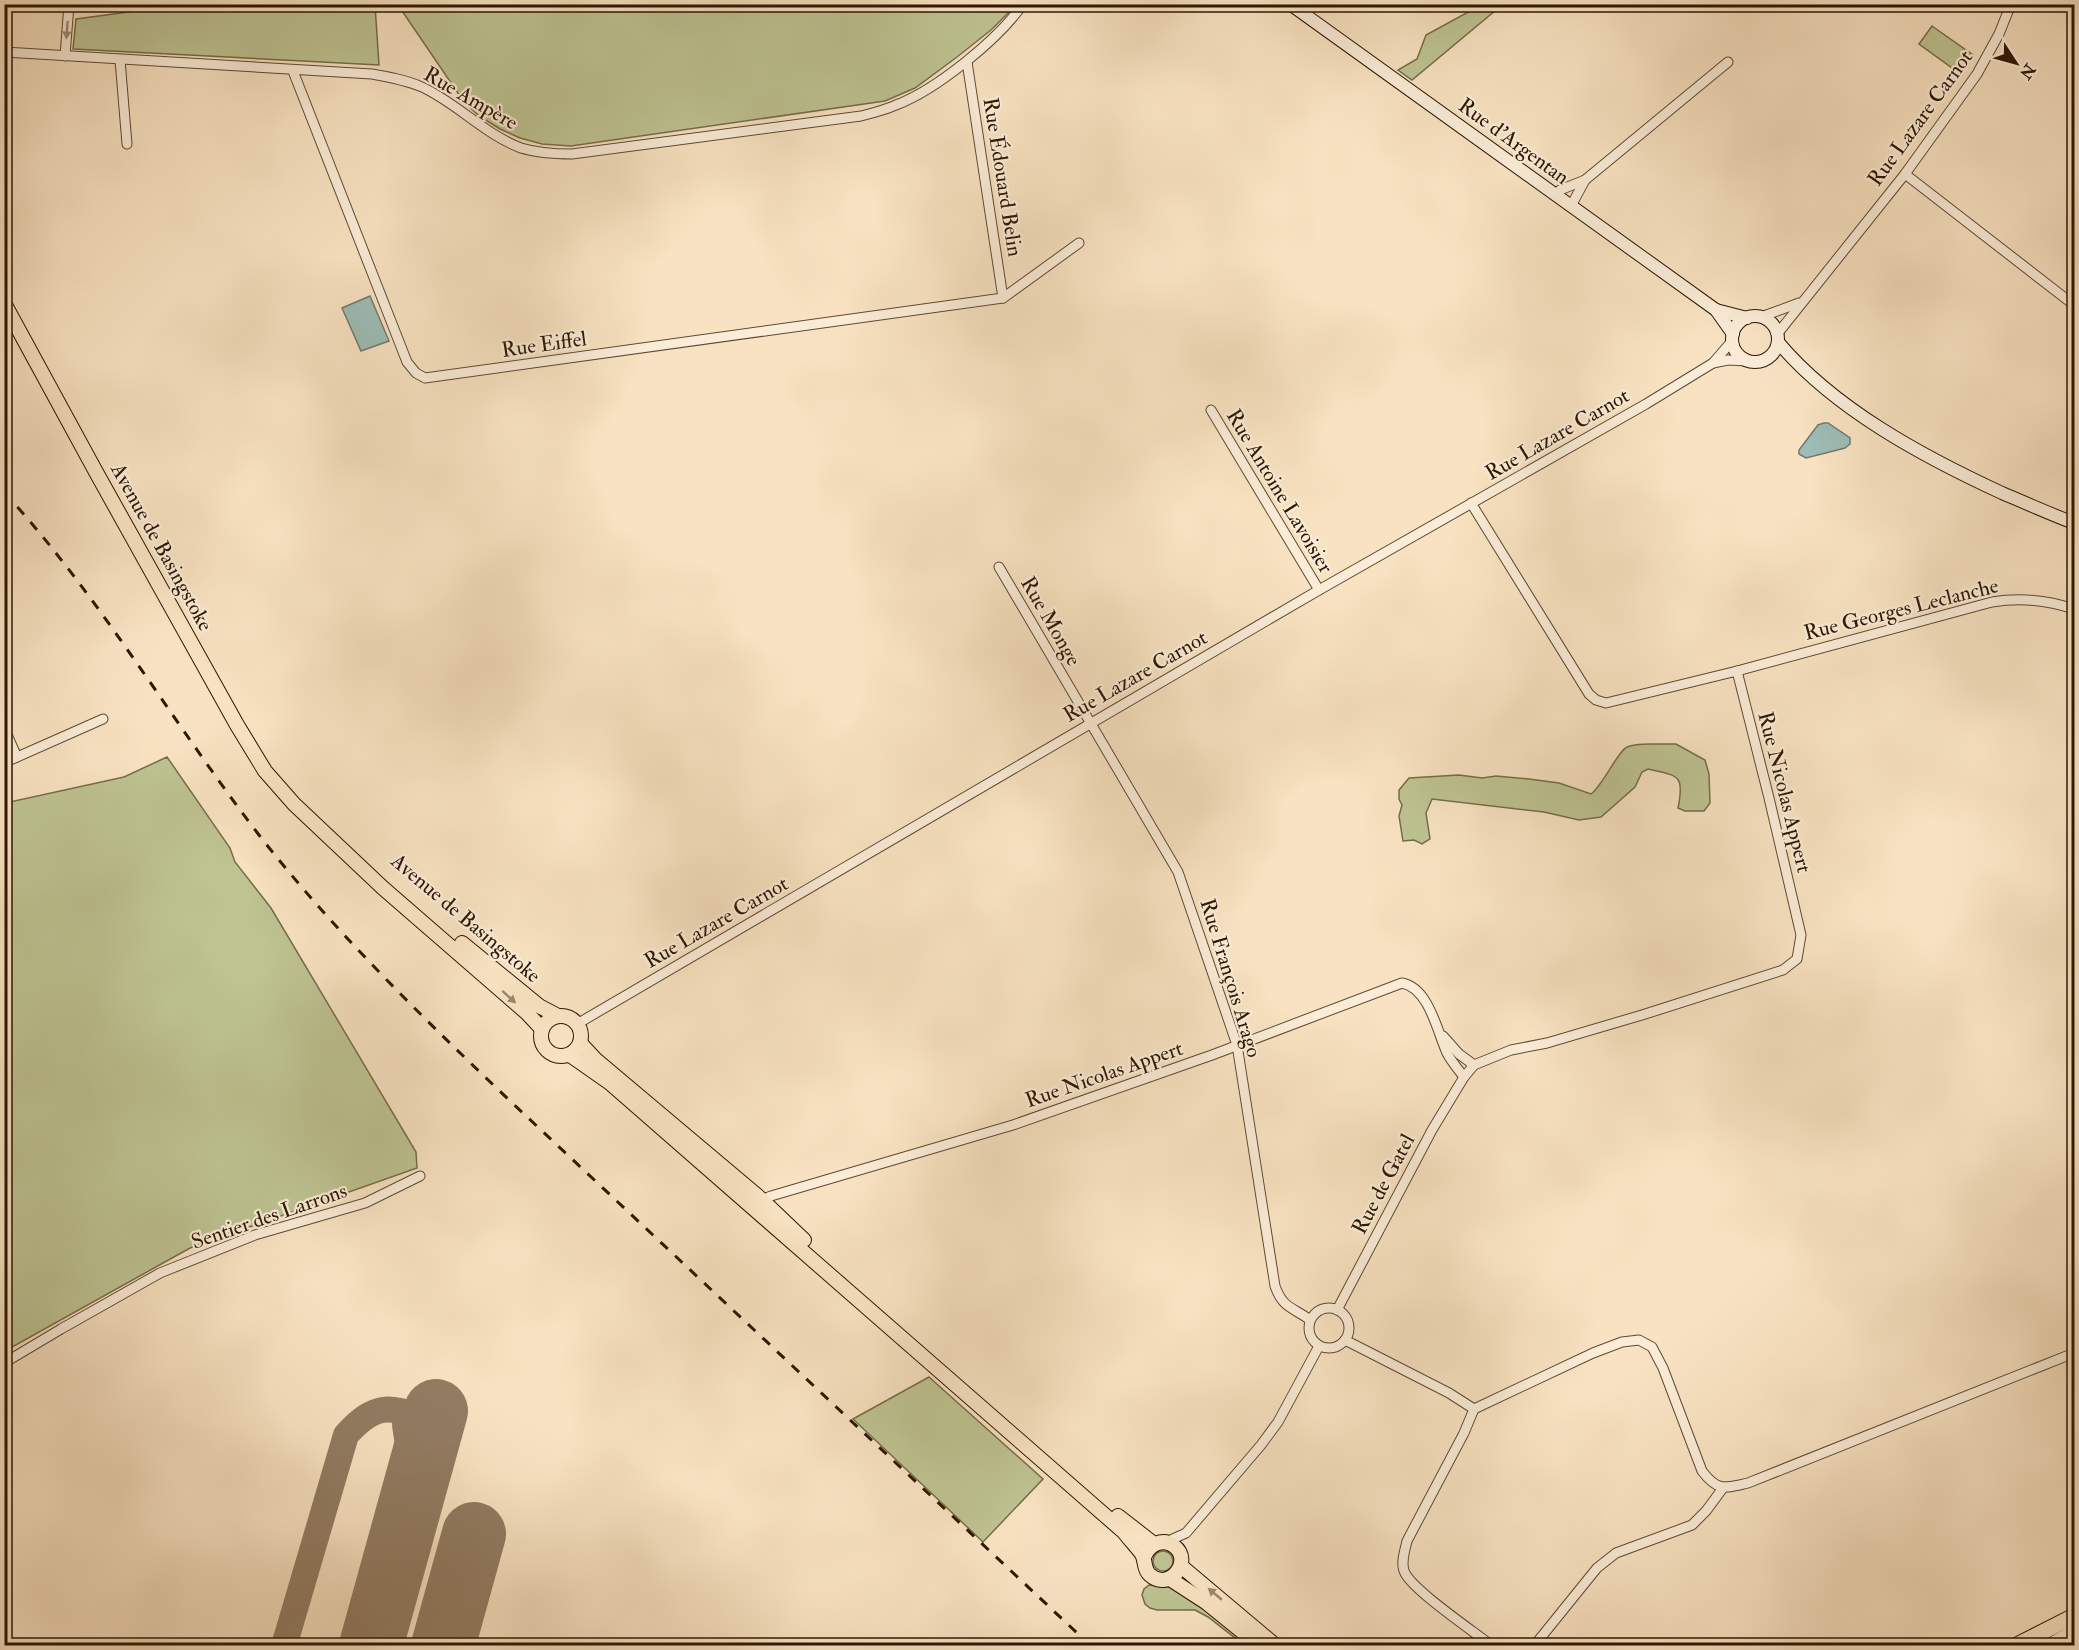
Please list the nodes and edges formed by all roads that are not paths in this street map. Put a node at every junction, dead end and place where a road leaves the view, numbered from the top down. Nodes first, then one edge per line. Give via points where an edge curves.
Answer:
1 (69, 4) edge
2 (1023, 4) edge
3 (1290, 4) edge
4 (2011, 4) edge
5 (4, 52) edge
6 (65, 56) junction
7 (120, 60) junction
8 (967, 62) junction
9 (1728, 62) dead end
10 (293, 70) junction
11 (127, 144) dead end
12 (1905, 174) junction
13 (1585, 180) junction
14 (1556, 196) junction
15 (1571, 206) junction
16 (1079, 243) dead end
17 (1003, 298) junction
18 (1802, 302) junction
19 (4, 303) edge
20 (2074, 305) edge
21 (1716, 309) junction
22 (1761, 317) junction
23 (1747, 318) junction
24 (1733, 338) junction
25 (1778, 338) junction
26 (1770, 357) junction
27 (1747, 361) junction
28 (1713, 363) junction
29 (1802, 368) junction
30 (1211, 410) dead end
31 (1471, 503) junction
32 (2074, 523) edge
33 (999, 567) dead end
34 (1319, 590) junction
35 (2074, 609) edge
36 (1737, 671) junction
37 (103, 719) dead end
38 (1091, 724) junction
39 (4, 728) edge
40 (18, 757) junction
41 (4, 761) edge
42 (294, 804) junction
43 (558, 1016) junction
44 (578, 1024) junction
45 (542, 1029) junction
46 (1440, 1031) junction
47 (580, 1044) junction
48 (1237, 1045) junction
49 (570, 1055) junction
50 (1474, 1065) junction
51 (1464, 1077) junction
52 (420, 1176) dead end
53 (757, 1203) junction
54 (825, 1265) junction
55 (1337, 1310) junction
56 (1311, 1320) junction
57 (1346, 1340) junction
58 (1319, 1346) junction
59 (2074, 1353) edge
60 (4, 1363) edge
61 (1474, 1409) junction
62 (1723, 1488) junction
63 (1186, 1533) junction
64 (1160, 1543) junction
65 (1144, 1557) junction
66 (1181, 1560) junction
67 (1170, 1579) junction
68 (2074, 1616) edge
69 (2074, 1632) edge
70 (2020, 1642) edge
71 (1260, 1646) edge
72 (1276, 1646) edge
73 (1492, 1646) edge
74 (1534, 1646) edge
75 (2010, 1646) edge
76 (2050, 1646) edge

1 -> 6 street
2 - 8 street, Rue Ampère
3 - 14 main road, Rue d'Argentan
4 - 12 street, Rue Lazare Carnot via 1977,74
5 - 6 street, Rue Ampère
6 - 7 street, Rue Ampère
7 - 10 street, Rue Ampère
7 - 11 street
8 - 10 street, Rue Ampère via 898,105 861,116 572,154 522,148 490,132 432,92 403,80 372,74
8 - 17 street, Rue Édouard Belin
9 - 13 street
10 - 17 street, Rue Eiffel via 407,362 425,378
12 - 18 street, Rue Lazare Carnot
12 - 20 street
13 - 14 street via 1560,190
13 - 15 street
14 - 15 main road, Rue d'Argentan
15 - 21 main road, Rue d'Argentan
16 - 17 street
18 - 22 street
18 - 25 street, Rue Lazare Carnot
19 - 42 main road, Avenue de Basingstoke via 237,725 265,771
21 - 23 main road, Rue d'Argentan
21 - 24 main road, Rue d'Argentan
22 - 23 main road
22 - 25 main road via 1772,323
23 - 24 main road via 1738,324
24 - 27 main road via 1735,350
24 - 28 street, Rue Lazare Carnot
25 - 26 main road via 1776,351
25 - 29 main road
26 - 27 main road
26 - 29 main road
27 - 28 street, Rue Lazare Carnot
28 - 31 street, Rue Lazare Carnot
29 - 32 main road via 1840,400 1922,453
30 - 34 street, Rue Antoine Lavoisier
31 - 34 street, Rue Lazare Carnot
31 - 36 street via 1596,700 1606,703
33 - 38 street, Rue Monge
34 - 38 street, Rue Lazare Carnot
35 - 36 street, Rue Georges Leclanche via 2034,600 1992,602
36 - 50 street, Rue Nicolas Appert via 1801,936 1797,959 1784,970
37 - 40 street
38 - 44 street, Rue Lazare Carnot
38 - 48 street, Rue François Arago via 1178,872
39 - 40 street
40 - 41 street
42 - 43 main road, Avenue de Basingstoke via 539,1006
42 -> 45 main road, Avenue de Basingstoke
43 - 44 main road via 569,1017
43 - 45 main road via 548,1020
44 - 47 main road
45 - 49 main road via 545,1049 556,1056
46 - 48 street, Rue Nicolas Appert via 1419,992 1402,982
46 - 50 street, Rue Nicolas Appert
46 - 51 street, Rue Nicolas Appert via 1448,1054
47 - 49 main road
47 - 53 main road
48 - 53 street, Rue Nicolas Appert via 979,1136
48 - 56 street, Rue François Arago via 1275,1286 1284,1304
49 - 53 main road
50 - 51 street, Rue Nicolas Appert
51 - 55 street, Rue de Gatel
52 - 60 street, Sentier des Larrons via 365,1203 255,1235 160,1273
53 - 54 main road
54 - 64 main road via 1104,1503
54 - 65 main road via 1124,1532
55 - 56 street via 1317,1311
55 - 57 street via 1349,1325
56 - 58 street via 1308,1333
57 - 58 street via 1332,1349
57 - 61 street
58 - 63 street via 1278,1422
59 - 62 street via 1759,1479
61 - 62 street via 1593,1353 1639,1340 1652,1347 1663,1368 1702,1471
61 - 73 street via 1407,1541 1404,1572 1416,1587
62 - 74 street via 1692,1525 1616,1553 1597,1568
63 - 64 street
63 - 66 street
64 - 65 main road
64 - 66 main road via 1174,1546
65 - 67 main road via 1150,1575 1159,1580
66 - 67 main road
72 -> 66 main road
67 - 71 main road
68 - 70 highway
69 - 76 highway
70 - 75 highway

